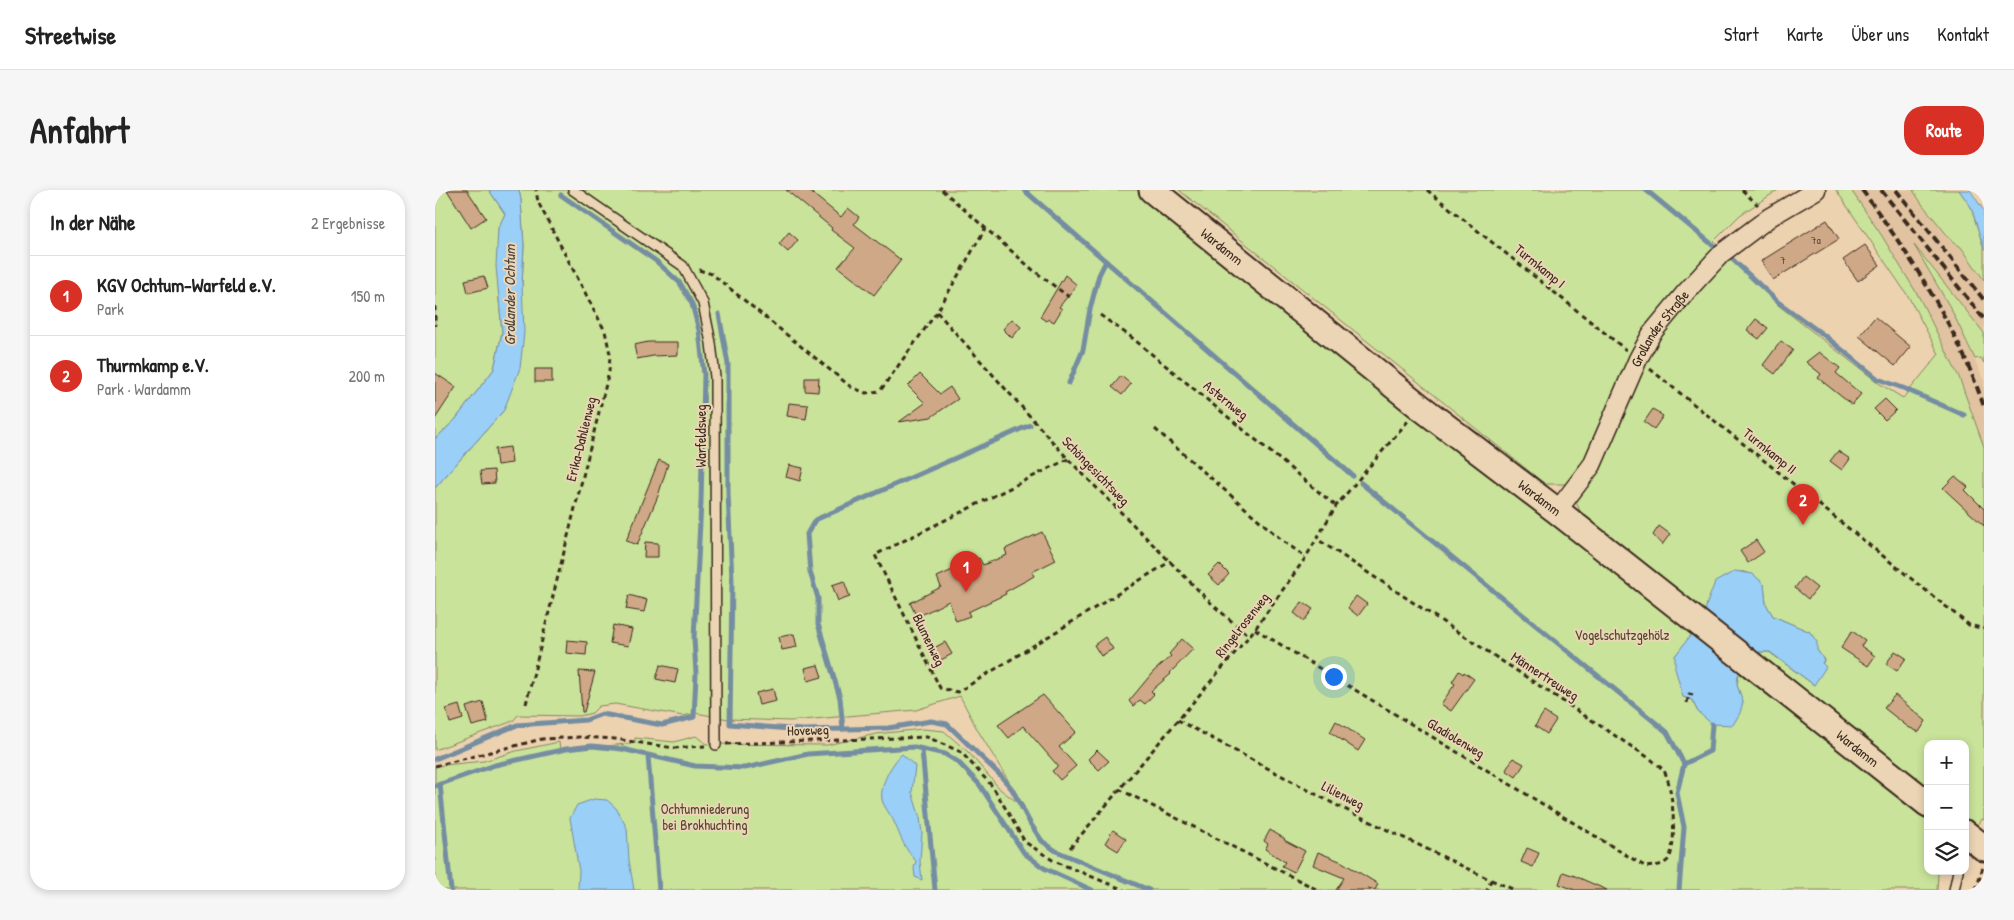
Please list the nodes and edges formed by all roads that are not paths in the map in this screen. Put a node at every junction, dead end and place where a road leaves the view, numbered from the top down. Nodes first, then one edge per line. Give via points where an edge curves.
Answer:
1 (573, 190) edge
2 (1152, 190) edge
3 (1816, 190) edge
4 (1557, 511) junction
5 (716, 745) road end
6 (1924, 801) edge
7 (1957, 875) edge
8 (1954, 890) edge

1 - 5 lane, Warfeldsweg via 683,266 703,303 715,377
2 - 4 street, Wardamm via 1419,406
3 - 4 street, Grollander Straße via 1770,217 1722,253 1685,292 1652,333 1592,465
4 - 6 street, Wardamm
7 - 8 lane

